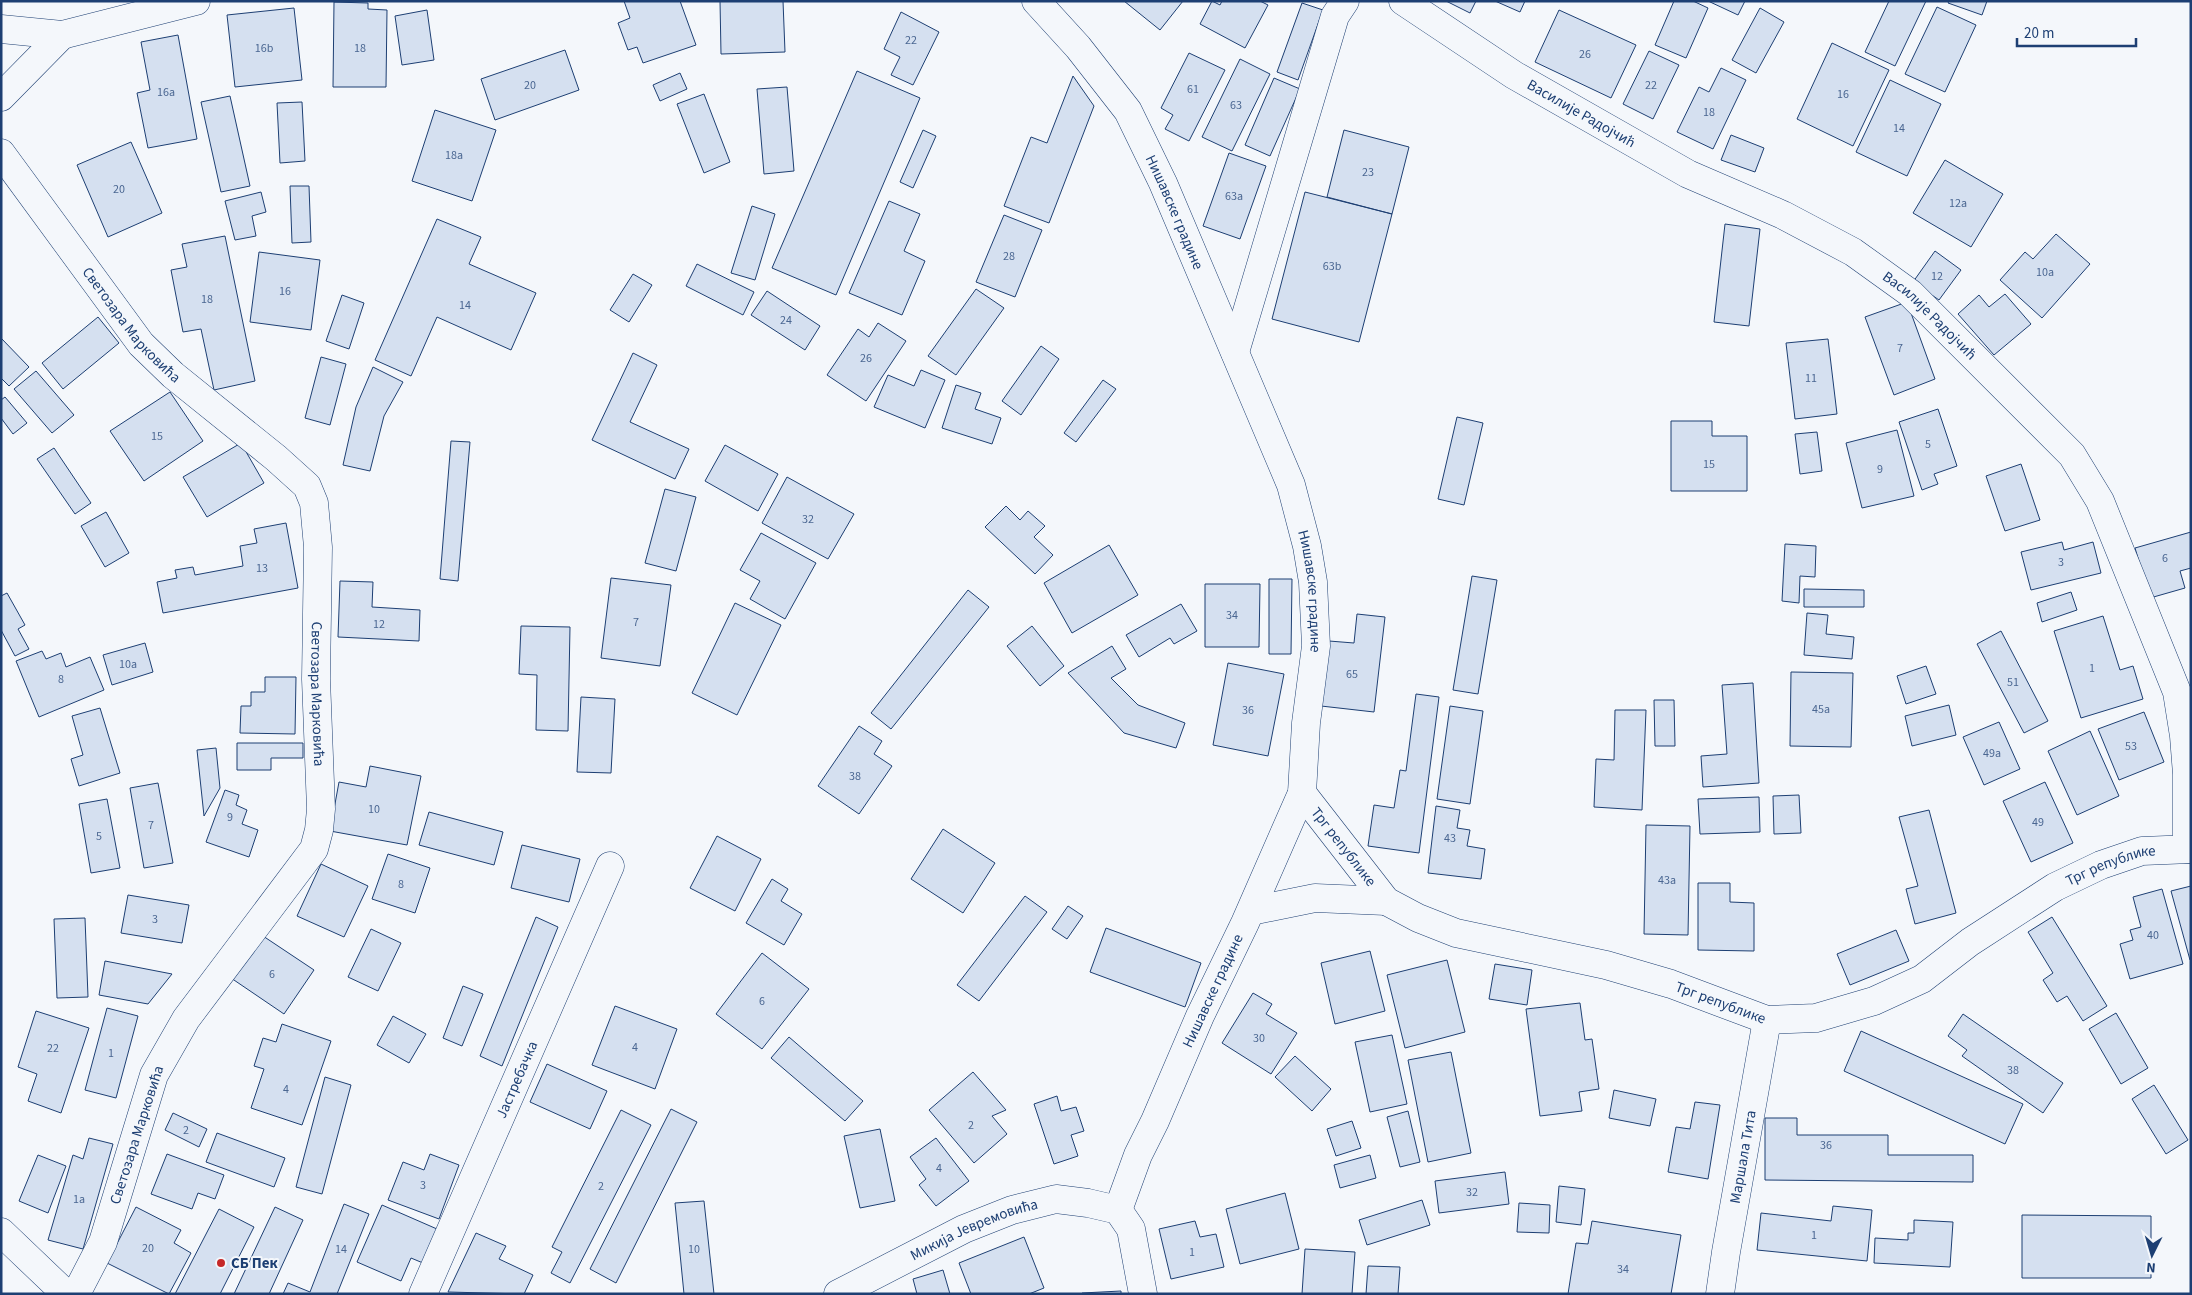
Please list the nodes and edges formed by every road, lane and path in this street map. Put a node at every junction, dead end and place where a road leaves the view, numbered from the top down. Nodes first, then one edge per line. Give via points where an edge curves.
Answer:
1 (196, 1) edge
2 (1036, 1) edge
3 (1345, 1) edge
4 (1403, 1) edge
5 (1, 29) edge
6 (62, 35) junction
7 (1, 97) edge
8 (1, 153) edge
9 (1235, 352) junction
10 (1302, 793) junction
11 (2189, 849) edge
12 (610, 866) dead end
13 (1386, 901) junction
14 (1250, 911) junction
15 (1767, 1020) junction
16 (1118, 1210) junction
17 (1, 1232) edge
18 (66, 1294) edge
19 (76, 1294) edge
20 (423, 1294) edge
21 (838, 1294) edge
22 (1143, 1294) edge
23 (1720, 1294) edge

1 - 6 street
2 - 9 street, Нишавске градине via 1078,47 1128,111 1163,183
3 - 9 street via 1335,16
4 - 11 street, Василије Радојчић via 1514,74 1688,174 1783,215 1853,252 1910,293 2072,455 2100,501 2177,692 2187,774
5 - 6 street
6 - 7 street
8 - 19 street, Светозара Марковића via 142,344 172,375 307,486 314,503 318,547 316,679 322,809 314,849 186,1019 168,1048 154,1075 103,1242
9 - 10 street, Нишавске градине via 1291,485 1313,582 1316,646 1306,723
10 - 13 street, Трг републике
10 - 14 street, Нишавске градине
11 - 15 street, Трг републике via 2142,851 2100,865 2055,887 1970,942 1922,979 1874,1001 1816,1018
12 - 20 street, Јастребачка
13 - 14 street via 1315,898
13 - 15 street, Трг републике via 1456,933 1615,968 1671,984
14 - 16 street, Нишавске градине via 1138,1155
15 - 23 street, Маршала Тита
16 - 21 street, Микија Јевремовића via 1056,1199 1012,1210 964,1229
16 - 22 street via 1131,1230
17 - 18 street

